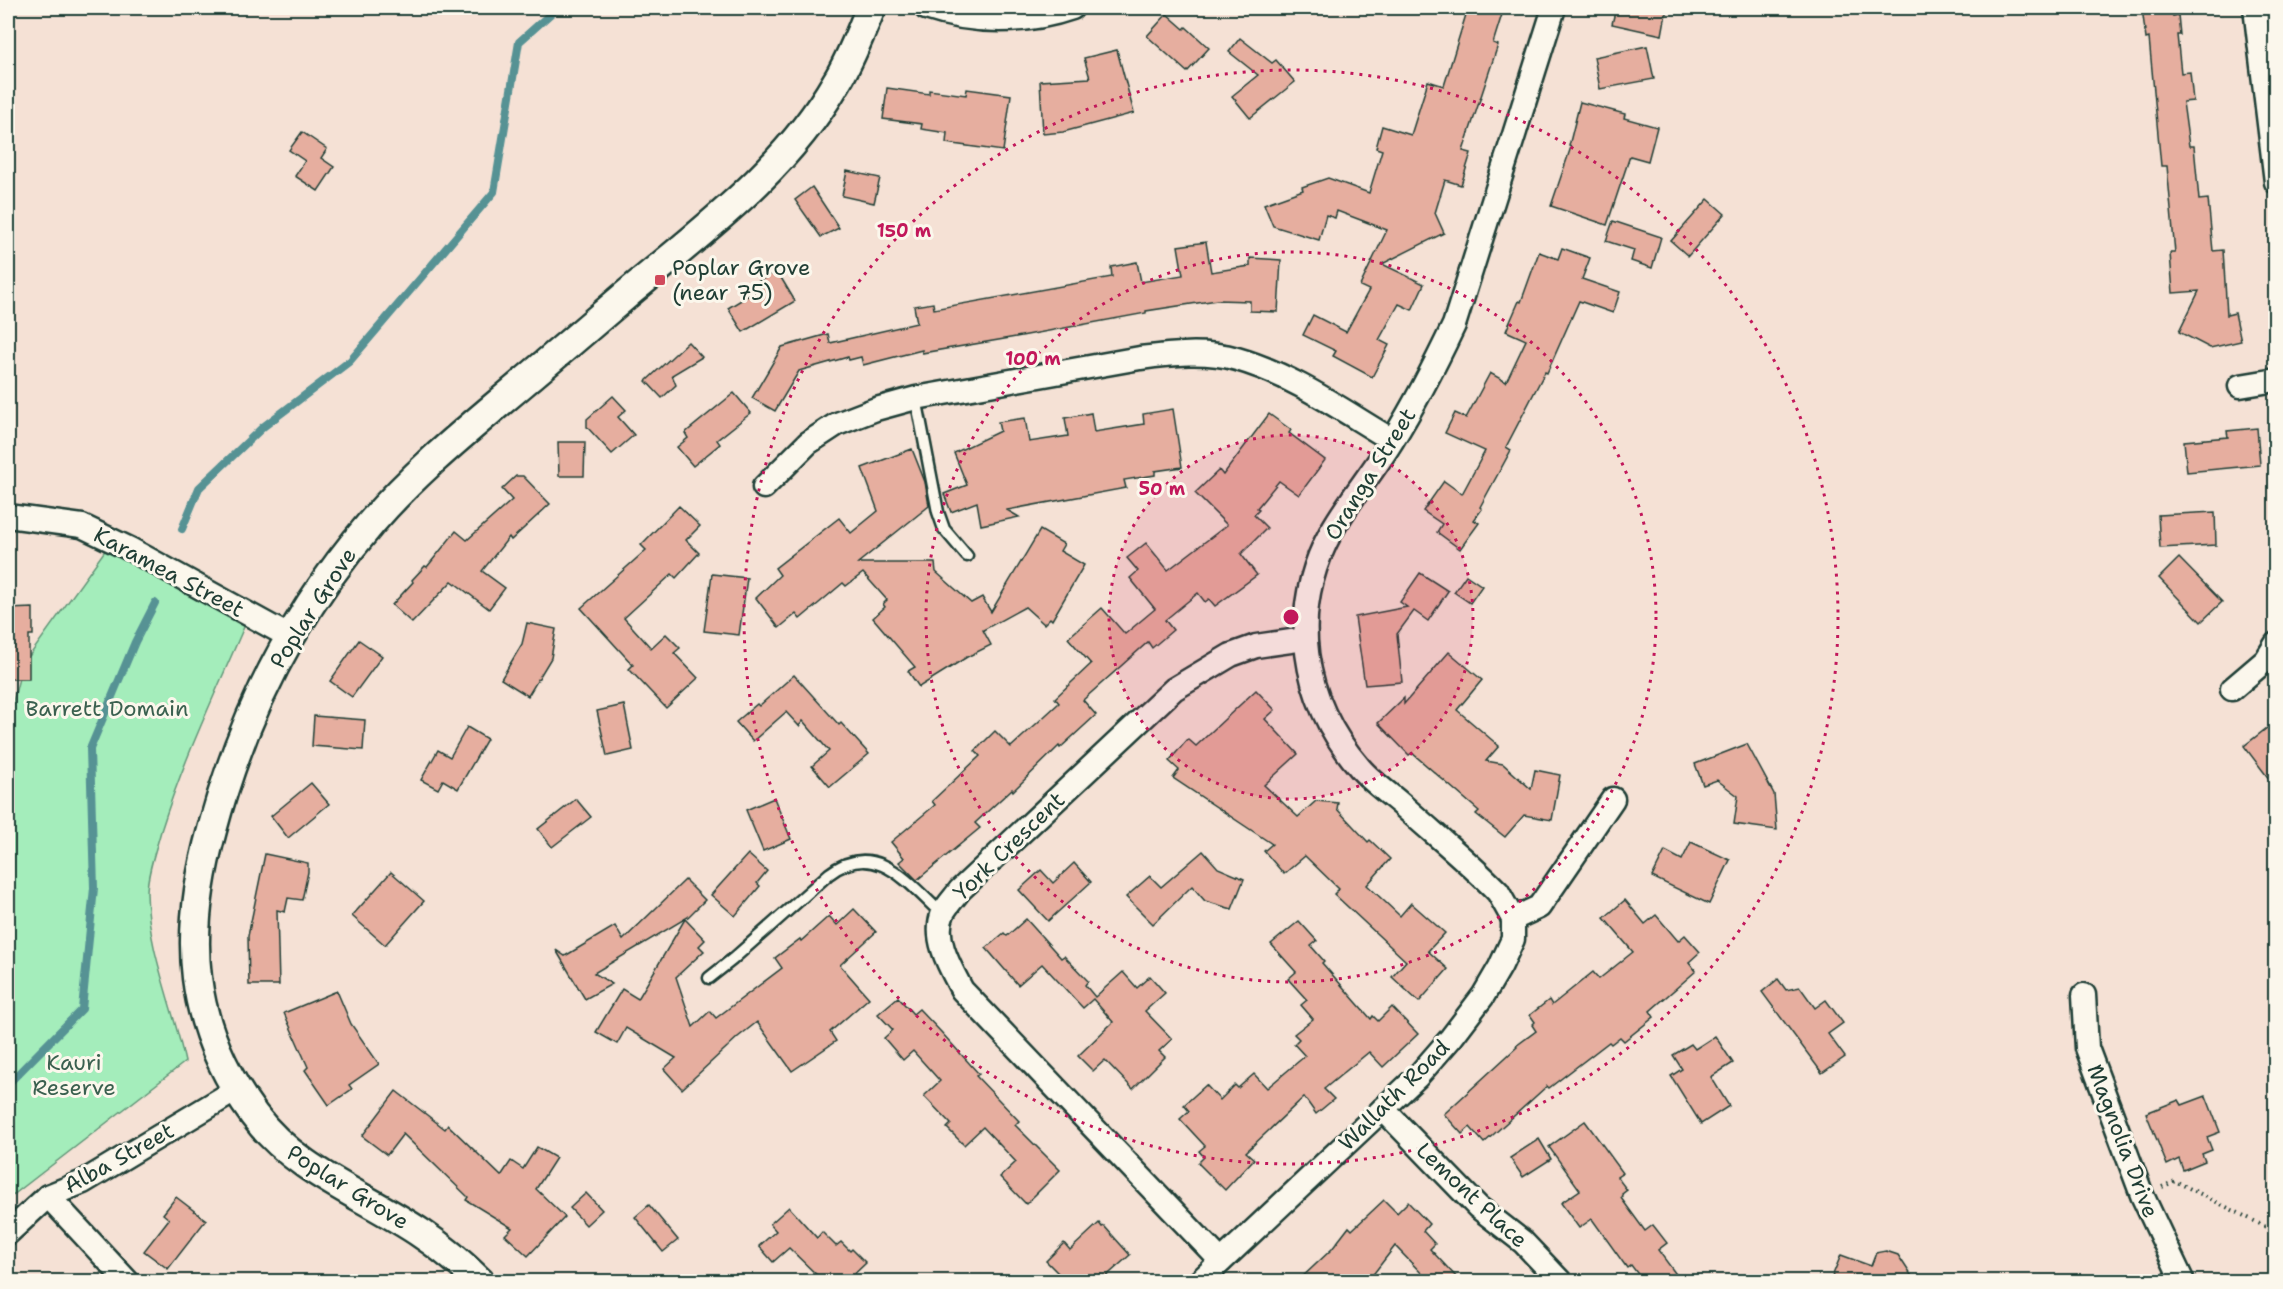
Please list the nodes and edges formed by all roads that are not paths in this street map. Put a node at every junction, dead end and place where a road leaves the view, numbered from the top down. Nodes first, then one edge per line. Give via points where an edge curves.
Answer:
1 (871, 8) edge
2 (926, 8) edge
3 (1072, 8) edge
4 (1554, 8) edge
5 (2255, 8) edge
6 (2276, 182) edge
7 (2276, 380) edge
8 (2240, 386) dead end
9 (916, 398) junction
10 (1392, 440) junction
11 (764, 487) dead end
12 (8, 516) edge
13 (967, 556) dead end
14 (290, 637) junction
15 (1305, 639) junction
16 (2272, 654) edge
17 (2232, 689) dead end
18 (1613, 799) dead end
19 (942, 914) junction
20 (1514, 919) junction
21 (710, 978) dead end
22 (2084, 995) dead end
23 (236, 1090) junction
24 (1383, 1109) junction
25 (48, 1196) junction
26 (8, 1233) edge
27 (1221, 1261) junction
28 (128, 1281) edge
29 (480, 1281) edge
30 (1199, 1281) edge
31 (1561, 1281) edge
32 (2183, 1281) edge

1 - 14 street, Poplar Grove via 837,83 765,176 405,487 341,561
2 - 3 street via 977,19 1014,20
4 - 10 street, Oranga Street via 1454,325 1431,375
5 - 6 street
7 - 8 street
9 - 10 street via 1140,358 1205,354 1235,358 1270,370
9 - 11 street via 837,424 808,443
9 - 13 lane via 938,512 944,529
10 - 15 street, Oranga Street via 1331,532 1315,571 1307,604
12 - 14 street, Karamea Street via 82,526
14 - 23 street, Poplar Grove via 239,742 201,869 196,908 196,981 218,1055
15 - 19 street, York Crescent via 1256,646 1231,655 1174,689 960,890
15 - 20 street, Oranga Street via 1310,676 1336,737 1361,769 1498,892
16 - 17 street
18 - 20 street via 1539,907
19 - 21 lane via 890,868 869,860 847,863 829,874
19 - 27 street, York Crescent via 944,957 962,990
20 - 24 street, Wallath Road via 1513,939 1483,996 1417,1077
22 - 32 street, Magnolia Drive via 2087,1048 2142,1195
23 - 25 street, Alba Street via 83,1182
23 - 29 street, Poplar Grove via 285,1148 318,1173 422,1233
24 - 27 street, Wallath Road
24 - 31 street, Lemont Place via 1478,1207 1523,1242
25 - 26 street, Alba Street
25 - 28 street
27 - 30 street, Wallath Road

